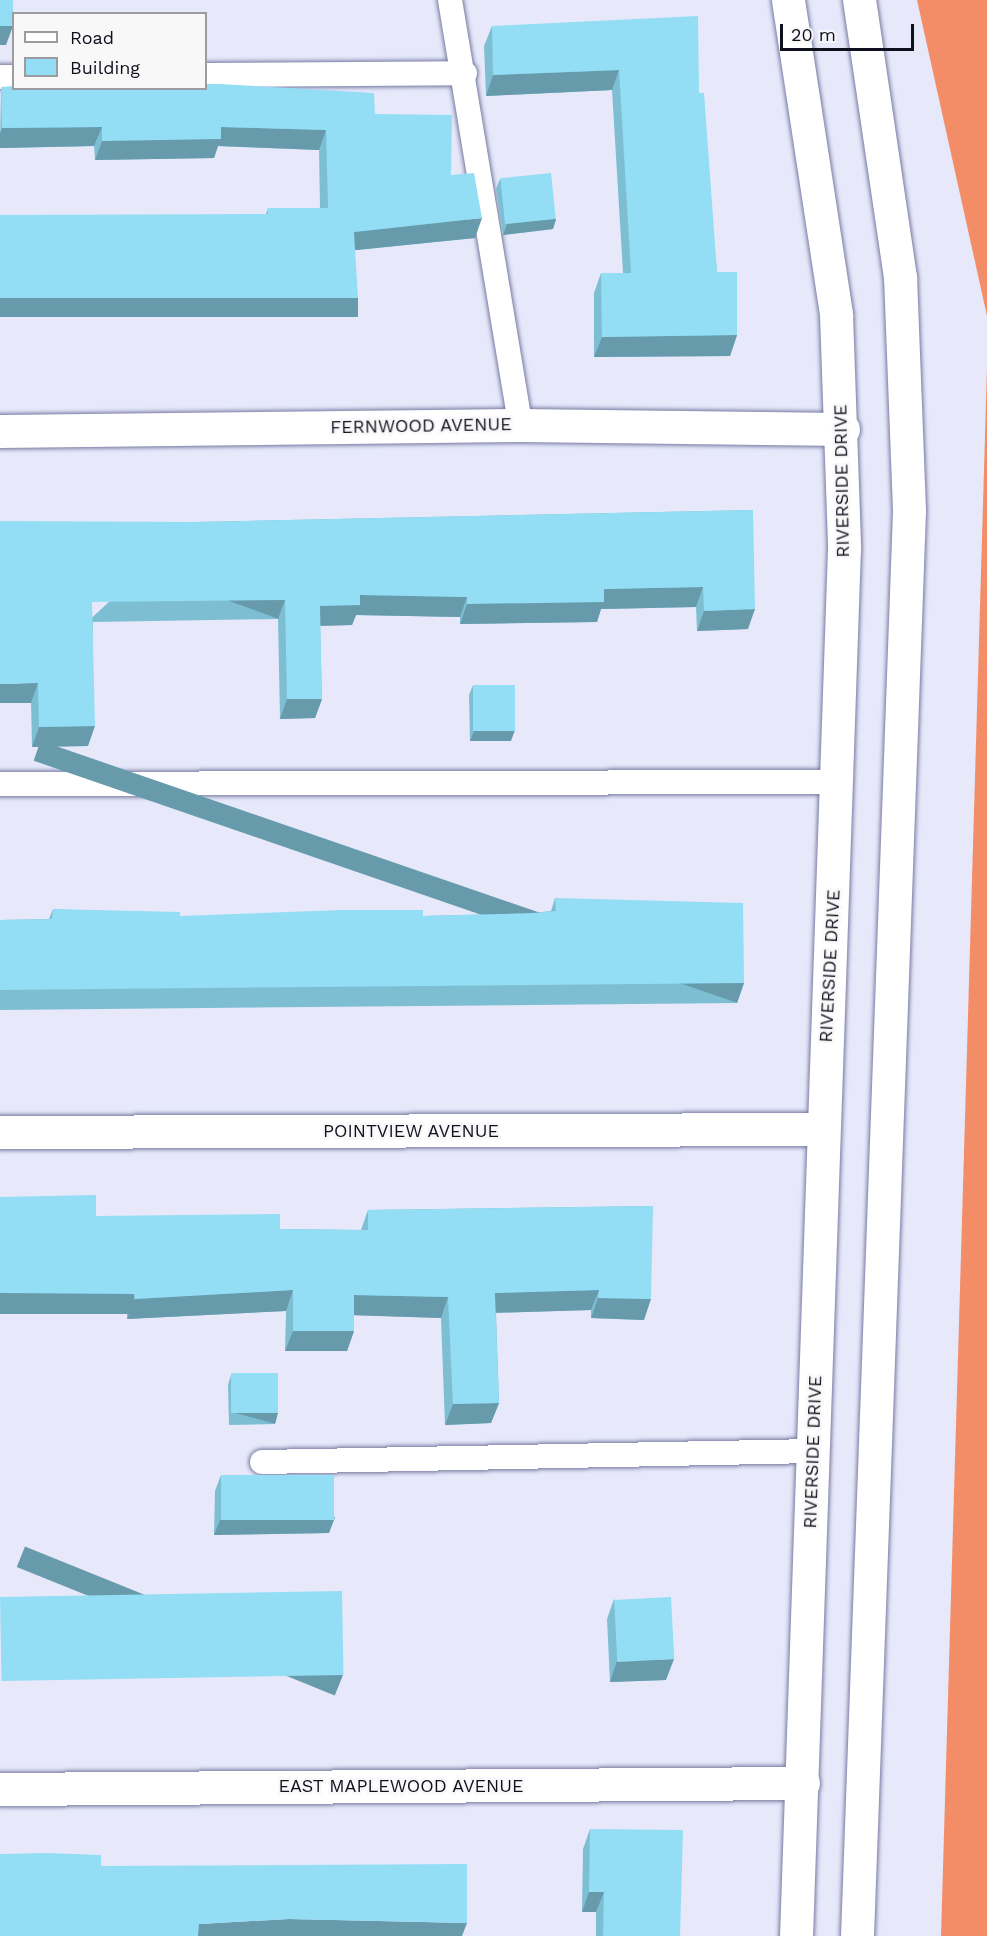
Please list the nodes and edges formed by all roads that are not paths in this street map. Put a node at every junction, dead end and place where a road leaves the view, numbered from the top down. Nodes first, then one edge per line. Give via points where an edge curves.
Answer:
1 (450, 0) edge
2 (788, 0) edge
3 (859, 0) edge
4 (465, 73) junction
5 (207, 75) edge
6 (520, 425) junction
7 (843, 429) junction
8 (0, 431) edge
9 (840, 782) junction
10 (0, 784) edge
11 (822, 1130) junction
12 (0, 1132) edge
13 (813, 1451) junction
14 (262, 1462) dead end
15 (803, 1783) junction
16 (0, 1789) edge
17 (796, 1936) edge
18 (858, 1936) edge

1 - 4 lane
2 - 7 main road, RIVERSIDE DRIVE via 836,314
3 - 18 main road via 900,277 909,510
4 - 5 lane
4 - 6 lane
6 - 7 main road, FERNWOOD AVENUE
6 - 8 main road, FERNWOOD AVENUE
7 - 9 main road, RIVERSIDE DRIVE
9 - 10 lane
9 - 11 main road, RIVERSIDE DRIVE
11 - 12 main road, POINTVIEW AVENUE
11 - 13 main road, RIVERSIDE DRIVE
13 - 14 lane
13 - 15 main road, RIVERSIDE DRIVE
15 - 16 main road, EAST MAPLEWOOD AVENUE
15 - 17 main road, RIVERSIDE DRIVE

